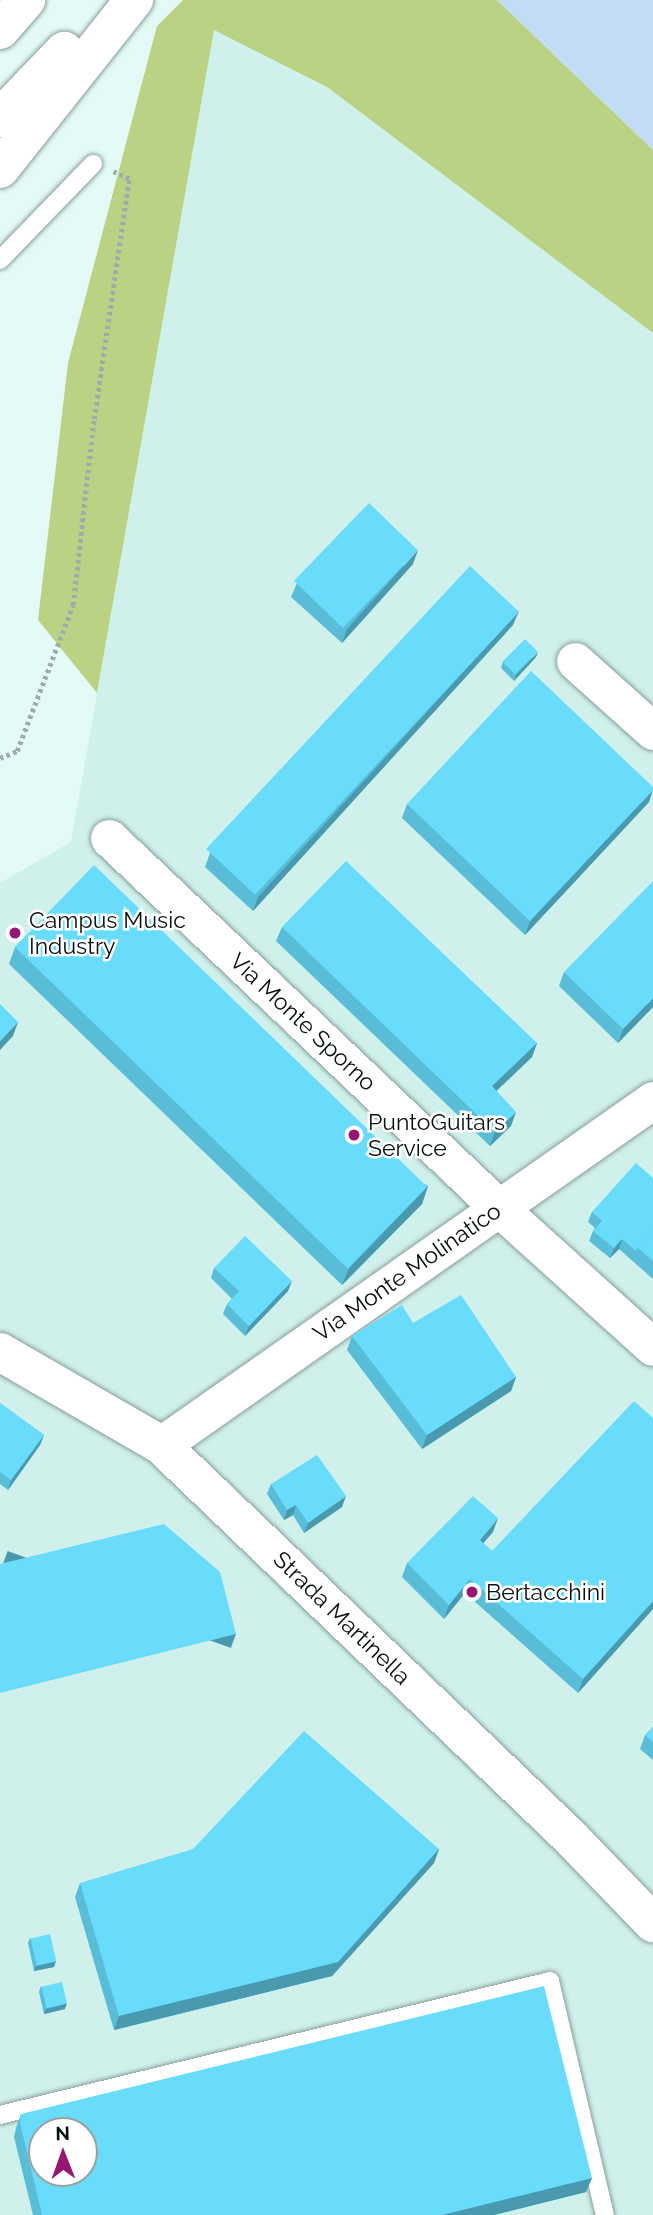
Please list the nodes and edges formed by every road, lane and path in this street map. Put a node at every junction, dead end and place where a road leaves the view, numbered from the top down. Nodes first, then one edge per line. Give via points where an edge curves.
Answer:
1 (26, 0) edge
2 (109, 0) edge
3 (134, 0) edge
4 (0, 30) edge
5 (0, 118) edge
6 (93, 164) joint
7 (0, 169) edge
8 (0, 260) edge
9 (575, 661) dead end
10 (653, 731) edge
11 (0, 758) edge
12 (109, 838) dead end
13 (653, 1100) edge
14 (499, 1208) junction
15 (653, 1347) edge
16 (0, 1352) edge
17 (160, 1445) junction
18 (653, 1923) edge
19 (0, 2115) edge
20 (605, 2215) edge

1 - 4 main road
2 - 5 main road
3 - 7 main road
6 - 8 lane
6 - 11 path via 129,179 73,605 17,751
9 - 10 street
12 - 14 street, Via Monte Sporno
13 - 14 street, Via Monte Molinatico
14 - 15 street, Via Monte Sporno
14 - 17 street, Via Monte Molinatico
16 - 17 main road, Strada Martinella
17 - 18 main road, Strada Martinella via 570,1837
19 - 20 lane via 550,1981

